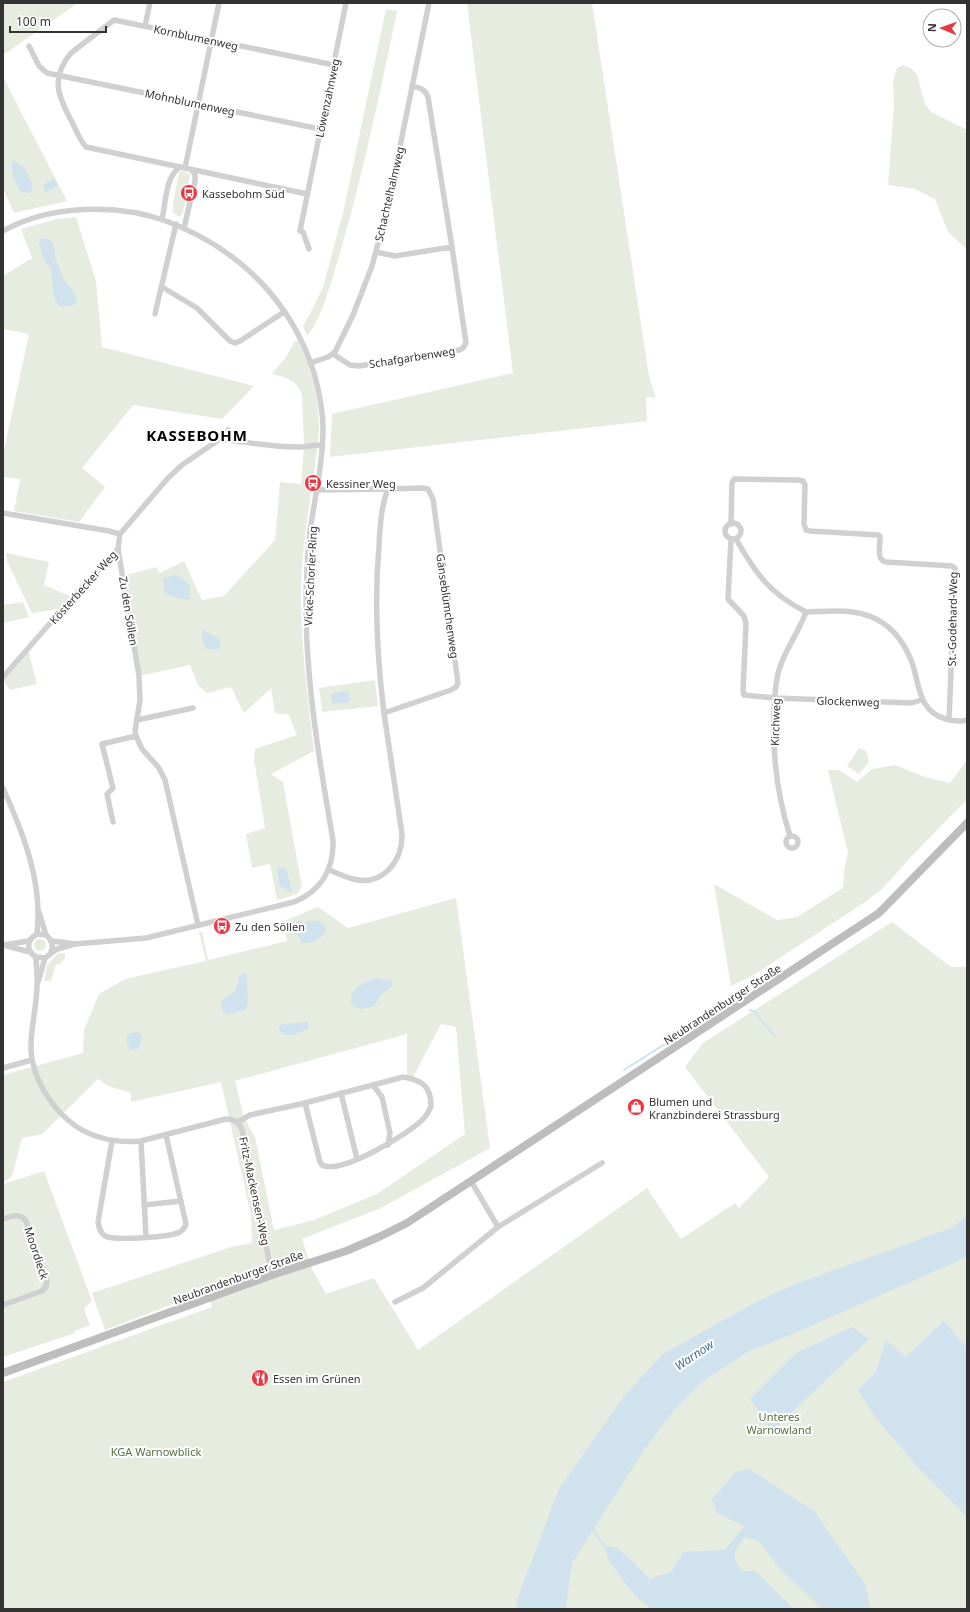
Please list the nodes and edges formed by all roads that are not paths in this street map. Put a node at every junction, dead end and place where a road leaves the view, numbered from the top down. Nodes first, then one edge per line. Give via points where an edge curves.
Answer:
1 (150, 3) edge
2 (219, 3) edge
3 (346, 3) edge
4 (429, 3) edge
5 (146, 26) junction
6 (211, 40) junction
7 (28, 46) dead end
8 (334, 65) junction
9 (60, 76) junction
10 (412, 86) junction
11 (198, 104) junction
12 (320, 129) junction
13 (182, 168) junction
14 (192, 170) junction
15 (307, 194) junction
16 (162, 220) junction
17 (176, 224) junction
18 (184, 228) junction
19 (3, 232) edge
20 (452, 247) junction
21 (309, 248) dead end
22 (376, 252) junction
23 (162, 287) junction
24 (284, 312) junction
25 (155, 314) dead end
26 (333, 354) junction
27 (310, 363) junction
28 (228, 430) dead end
29 (220, 439) junction
30 (322, 445) junction
31 (388, 489) junction
32 (316, 490) junction
33 (3, 513) edge
34 (731, 524) junction
35 (120, 534) junction
36 (733, 539) junction
37 (118, 549) junction
38 (806, 612) junction
39 (3, 677) edge
40 (775, 698) junction
41 (921, 700) junction
42 (193, 708) dead end
43 (384, 713) junction
44 (137, 720) junction
45 (949, 720) junction
46 (967, 720) edge
47 (136, 736) junction
48 (3, 788) edge
49 (113, 822) dead end
50 (967, 823) edge
51 (790, 836) dead end
52 (329, 870) junction
53 (39, 912) junction
54 (198, 925) junction
55 (36, 934) junction
56 (46, 935) junction
57 (29, 941) junction
58 (52, 941) junction
59 (75, 944) junction
60 (5, 945) edge
61 (30, 952) junction
62 (51, 952) junction
63 (36, 957) junction
64 (45, 958) junction
65 (38, 984) junction
66 (32, 1060) junction
67 (3, 1068) edge
68 (373, 1085) junction
69 (342, 1093) junction
70 (305, 1103) junction
71 (238, 1122) junction
72 (166, 1135) junction
73 (141, 1140) junction
74 (112, 1141) junction
75 (388, 1145) junction
76 (357, 1159) junction
77 (602, 1163) dead end
78 (471, 1181) junction
79 (181, 1201) junction
80 (144, 1205) junction
81 (3, 1219) edge
82 (498, 1227) junction
83 (146, 1237) junction
84 (272, 1275) junction
85 (395, 1302) dead end
86 (3, 1305) edge
87 (4, 1370) edge

1 - 5 street
2 - 6 street
3 - 8 street, Löwenzahnweg
4 - 10 street, Schachtelhalmweg
5 - 6 street, Kornblumenweg
5 - 9 street, Kornblumenweg via 117,20 112,22 71,52
6 - 8 street, Kornblumenweg
6 - 11 street
7 - 9 street via 41,69
8 - 12 street, Löwenzahnweg
9 - 11 street, Mohnblumenweg
9 - 13 street, Kornblumenweg via 60,102 86,147
10 - 20 street, Schafgarbenweg via 422,89 428,97
10 - 22 street, Schachtelhalmweg
11 - 12 street, Mohnblumenweg
11 - 13 street
12 - 15 street, Löwenzahnweg
13 - 14 street, Kornblumenweg
13 - 16 street via 174,171 170,179
14 - 15 street
14 - 18 street via 195,181
15 - 21 street, Löwenzahnweg via 300,231 303,232
16 - 17 street, Vicke-Schorler-Ring
16 - 19 street, Vicke-Schorler-Ring via 123,211 72,211 48,214
17 - 18 street, Vicke-Schorler-Ring
17 - 23 street
18 - 24 street, Vicke-Schorler-Ring via 217,245 241,262 267,288
20 - 22 street via 395,256
20 - 26 street, Schafgarbenweg via 466,338 463,348 358,366 350,365
22 - 26 street, Schachtelhalmweg via 353,315
23 - 24 street via 197,308 235,343
23 - 25 street
24 - 27 street, Vicke-Schorler-Ring via 302,340
26 - 27 street
27 - 30 street, Vicke-Schorler-Ring via 321,405
28 - 29 street
29 - 30 street via 282,446
29 - 35 street via 168,478
30 - 32 street, Vicke-Schorler-Ring
31 - 32 street, Gänseblümchenweg
31 - 43 street via 380,535 376,606 377,652
31 - 43 street, Gänseblümchenweg via 422,488 428,489 431,493 459,678 456,687 451,690
32 - 52 street, Vicke-Schorler-Ring via 309,548 306,615 317,740 333,840
33 - 35 street
34 - 36 street via 727,526 726,535
34 - 36 street via 737,524 741,529 740,535
34 - 45 street, St.-Godehard-Weg via 734,479 798,480 803,481 805,485 806,530 878,535 880,558 883,562 955,568
35 - 37 street, Kösterbecker Weg
36 - 38 street via 767,585 792,605
36 - 40 street via 728,599 744,616 746,624 744,695
37 - 39 street, Kösterbecker Weg
37 - 44 street, Zu den Söllen via 139,676 140,700
38 - 40 street, Kirchweg via 784,656
38 - 41 street via 851,611 877,619 887,626 905,646
40 - 41 street, Glockenweg via 912,703
40 - 51 street, Kirchweg via 775,767
41 - 45 street via 932,713
42 - 44 street
43 - 52 street via 402,834 400,853 390,869 373,879 353,879
44 - 47 street, Zu den Söllen
45 - 46 street
47 - 49 street via 102,744 113,788 107,794
47 - 54 street via 142,749 166,780
48 - 53 street via 27,848 35,878
50 - 78 main road, Neubrandenburger Straße via 879,913
52 - 54 street, Vicke-Schorler-Ring via 317,888 303,898
53 - 55 street
53 - 56 street
54 - 59 street, Vicke-Schorler-Ring via 146,938
55 - 56 street
55 - 57 street
56 - 58 street
57 - 60 street
57 - 61 street
58 - 59 street, Vicke-Schorler-Ring
58 - 62 street
59 - 62 street, Vicke-Schorler-Ring
60 - 61 street
61 - 63 street
62 - 64 street, Vicke-Schorler-Ring
63 - 64 street
63 - 65 street, Fritz-Mackensen-Weg
64 - 65 street, Fritz-Mackensen-Weg
65 - 66 street, Fritz-Mackensen-Weg
66 - 67 street
66 - 74 street, Fritz-Mackensen-Weg via 41,1086 59,1111 77,1127
68 - 69 street
68 - 75 street via 382,1097 390,1132
68 - 75 street via 412,1078 426,1086 431,1098 431,1106 422,1120
69 - 70 street
69 - 76 street
70 - 71 street via 250,1114
70 - 76 street via 322,1165 331,1168
71 - 72 street, Fritz-Mackensen-Weg via 226,1119
71 - 84 street, Fritz-Mackensen-Weg via 247,1152
72 - 73 street, Fritz-Mackensen-Weg
72 - 79 street
73 - 74 street, Fritz-Mackensen-Weg
73 - 80 street
74 - 83 street via 98,1222 100,1228 105,1236 112,1238
75 - 76 street
77 - 82 street
78 - 82 street
78 - 84 main road, Neubrandenburger Straße via 407,1223 381,1236 346,1251
79 - 80 street
79 - 83 street via 185,1227 179,1232
80 - 83 street
81 - 86 street, Moordieck via 17,1216 26,1221 47,1280 42,1291
82 - 85 street via 423,1288
84 - 87 main road, Neubrandenburger Straße

